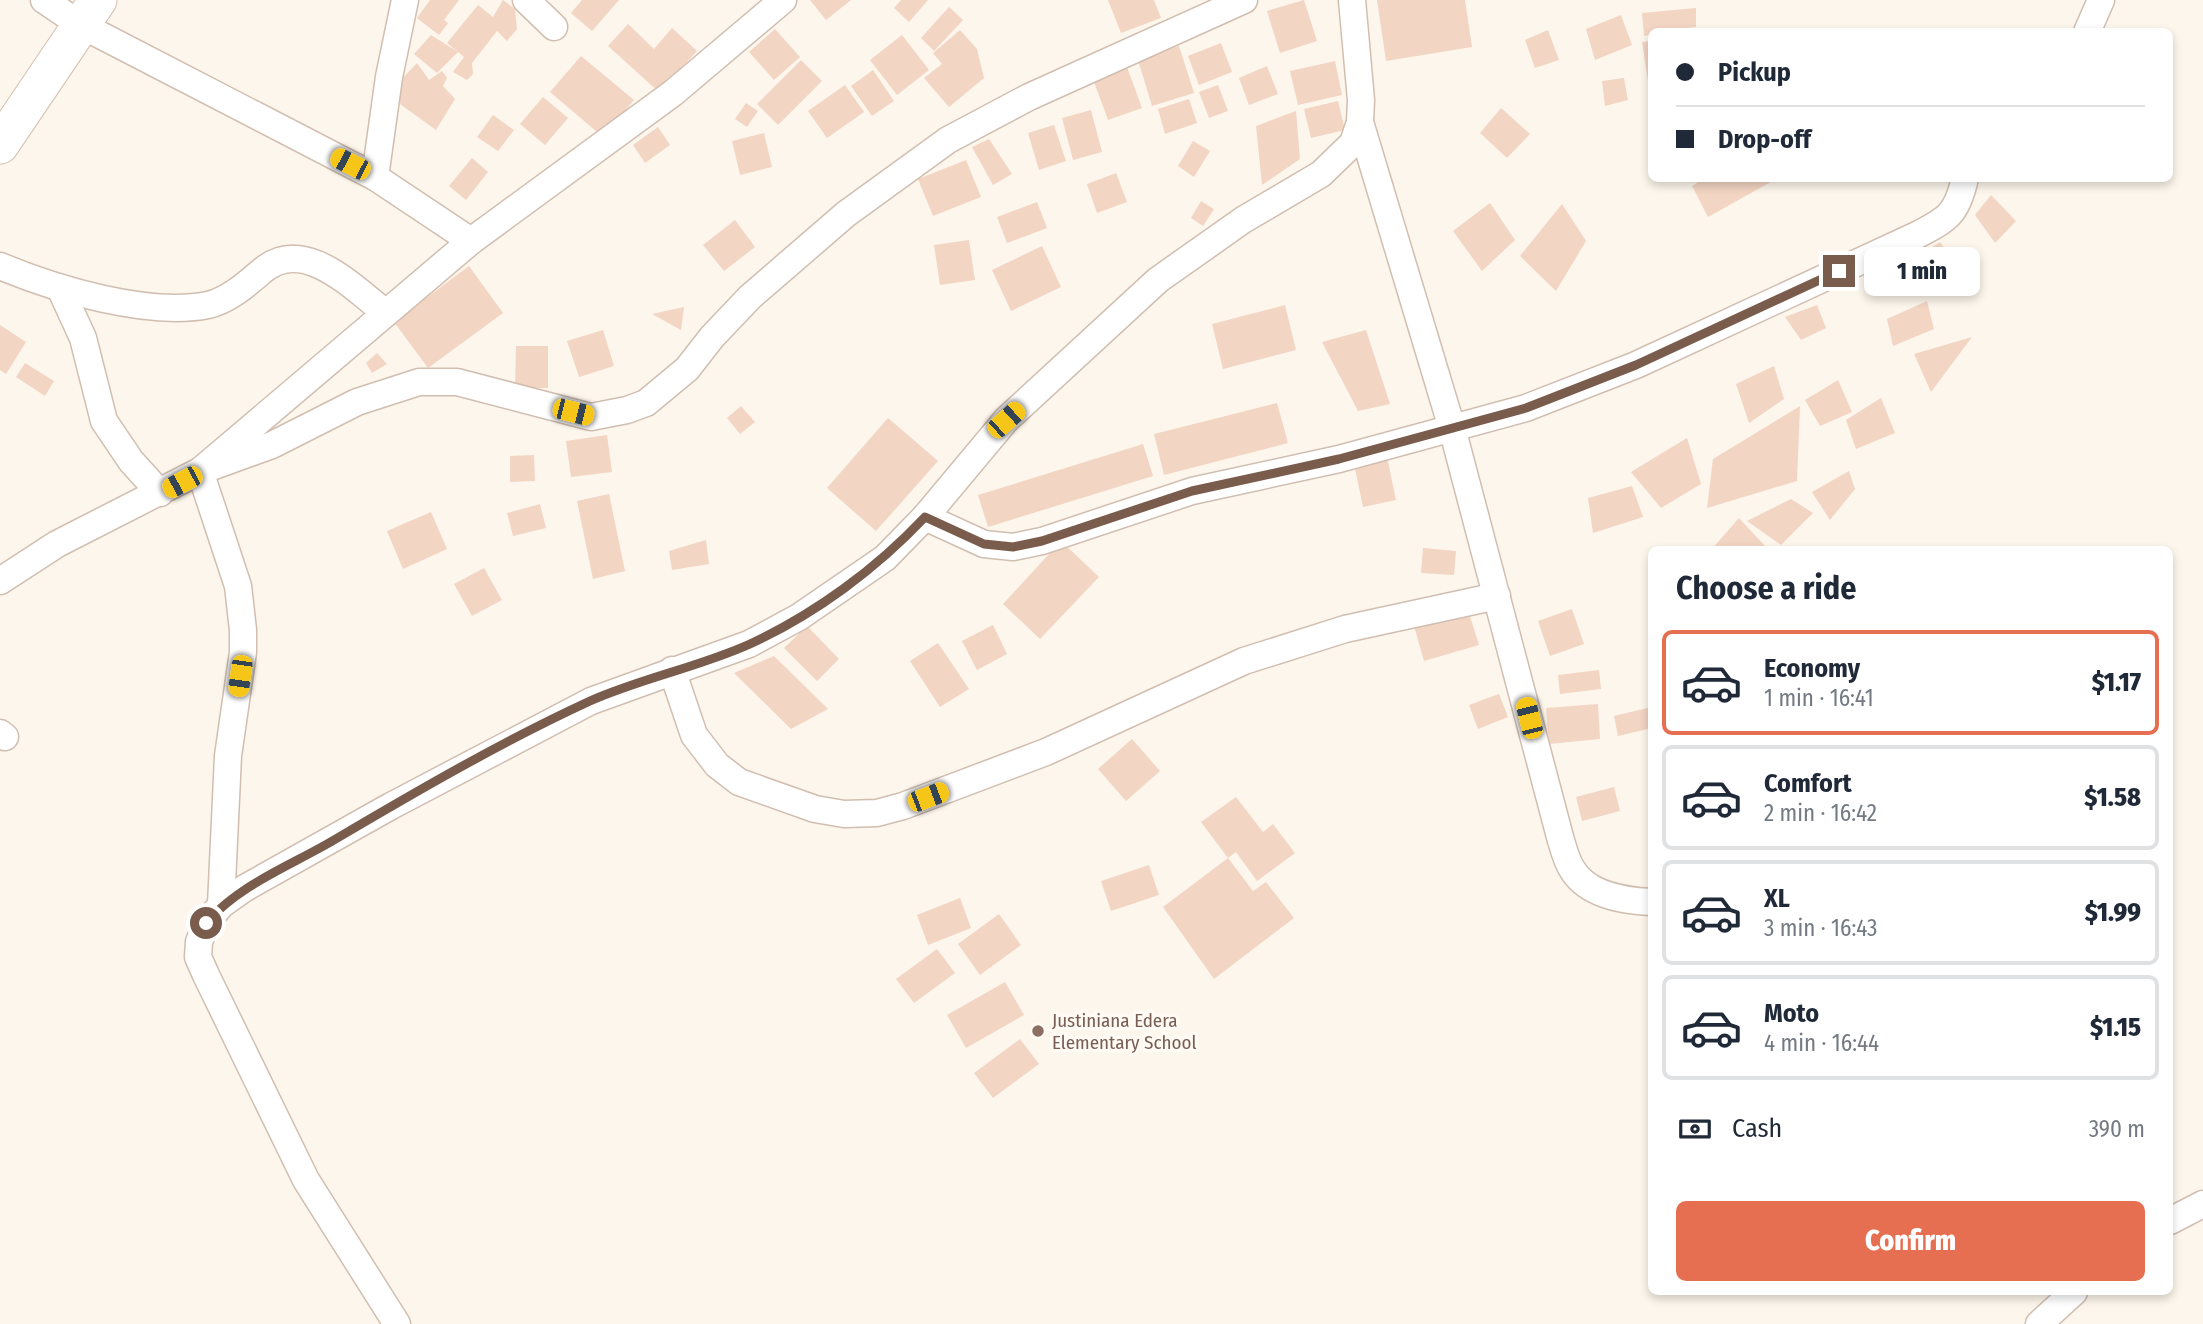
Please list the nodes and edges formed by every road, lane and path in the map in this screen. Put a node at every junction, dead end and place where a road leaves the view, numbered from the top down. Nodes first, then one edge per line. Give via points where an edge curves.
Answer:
1 (44, 0) edge
2 (405, 0) edge
3 (526, 0) edge
4 (783, 0) edge
5 (1244, 0) edge
6 (1352, 0) edge
7 (2101, 0) edge
8 (89, 13) edge
9 (554, 27) dead end
10 (2089, 28) edge
11 (1360, 121) junction
12 (0, 145) edge
13 (375, 177) junction
14 (1964, 182) edge
15 (471, 241) junction
16 (0, 266) edge
17 (60, 288) junction
18 (386, 313) junction
19 (1452, 428) junction
20 (200, 471) junction
21 (160, 494) junction
22 (925, 517) junction
23 (0, 581) edge
24 (1497, 596) junction
25 (672, 670) junction
26 (1648, 901) edge
27 (221, 905) junction
28 (2203, 1204) edge
29 (2173, 1219) edge
30 (2071, 1295) edge
31 (397, 1324) edge
32 (2039, 1324) edge

1 - 8 street
2 - 13 street via 388,77
3 - 9 street
4 - 15 street via 673,93
5 - 20 street via 1029,97 927,155 846,214 750,297 687,369 646,403 592,417 457,382 419,382 368,398 272,445
6 - 11 street via 1360,58
7 - 10 street
8 - 12 street
8 - 13 street
11 - 19 street
11 - 22 street via 1353,143 1321,174 1243,220 1158,280 1006,420
13 - 15 street
14 - 19 street via 1958,205 1945,220 1917,235 1636,365 1526,408
15 - 18 street
16 - 17 street
17 - 18 street via 121,302 210,305 271,264 299,259 331,271
17 - 21 street via 83,338 104,421
18 - 20 street
19 - 22 street via 1339,459 1192,491 1013,547 984,544
19 - 24 street
20 - 21 street
20 - 27 street via 238,586 243,630 229,756
21 - 23 street via 57,544
22 - 25 street via 885,558 799,617 749,644
24 - 25 street via 1345,629 1244,661 1046,752 903,806 870,813 815,809 739,782 717,765 694,735
24 - 26 street via 1572,869 1586,885 1612,896
25 - 27 street via 591,701 534,730
27 - 31 street via 206,923 198,957 306,1180
28 - 29 street
30 - 32 street

